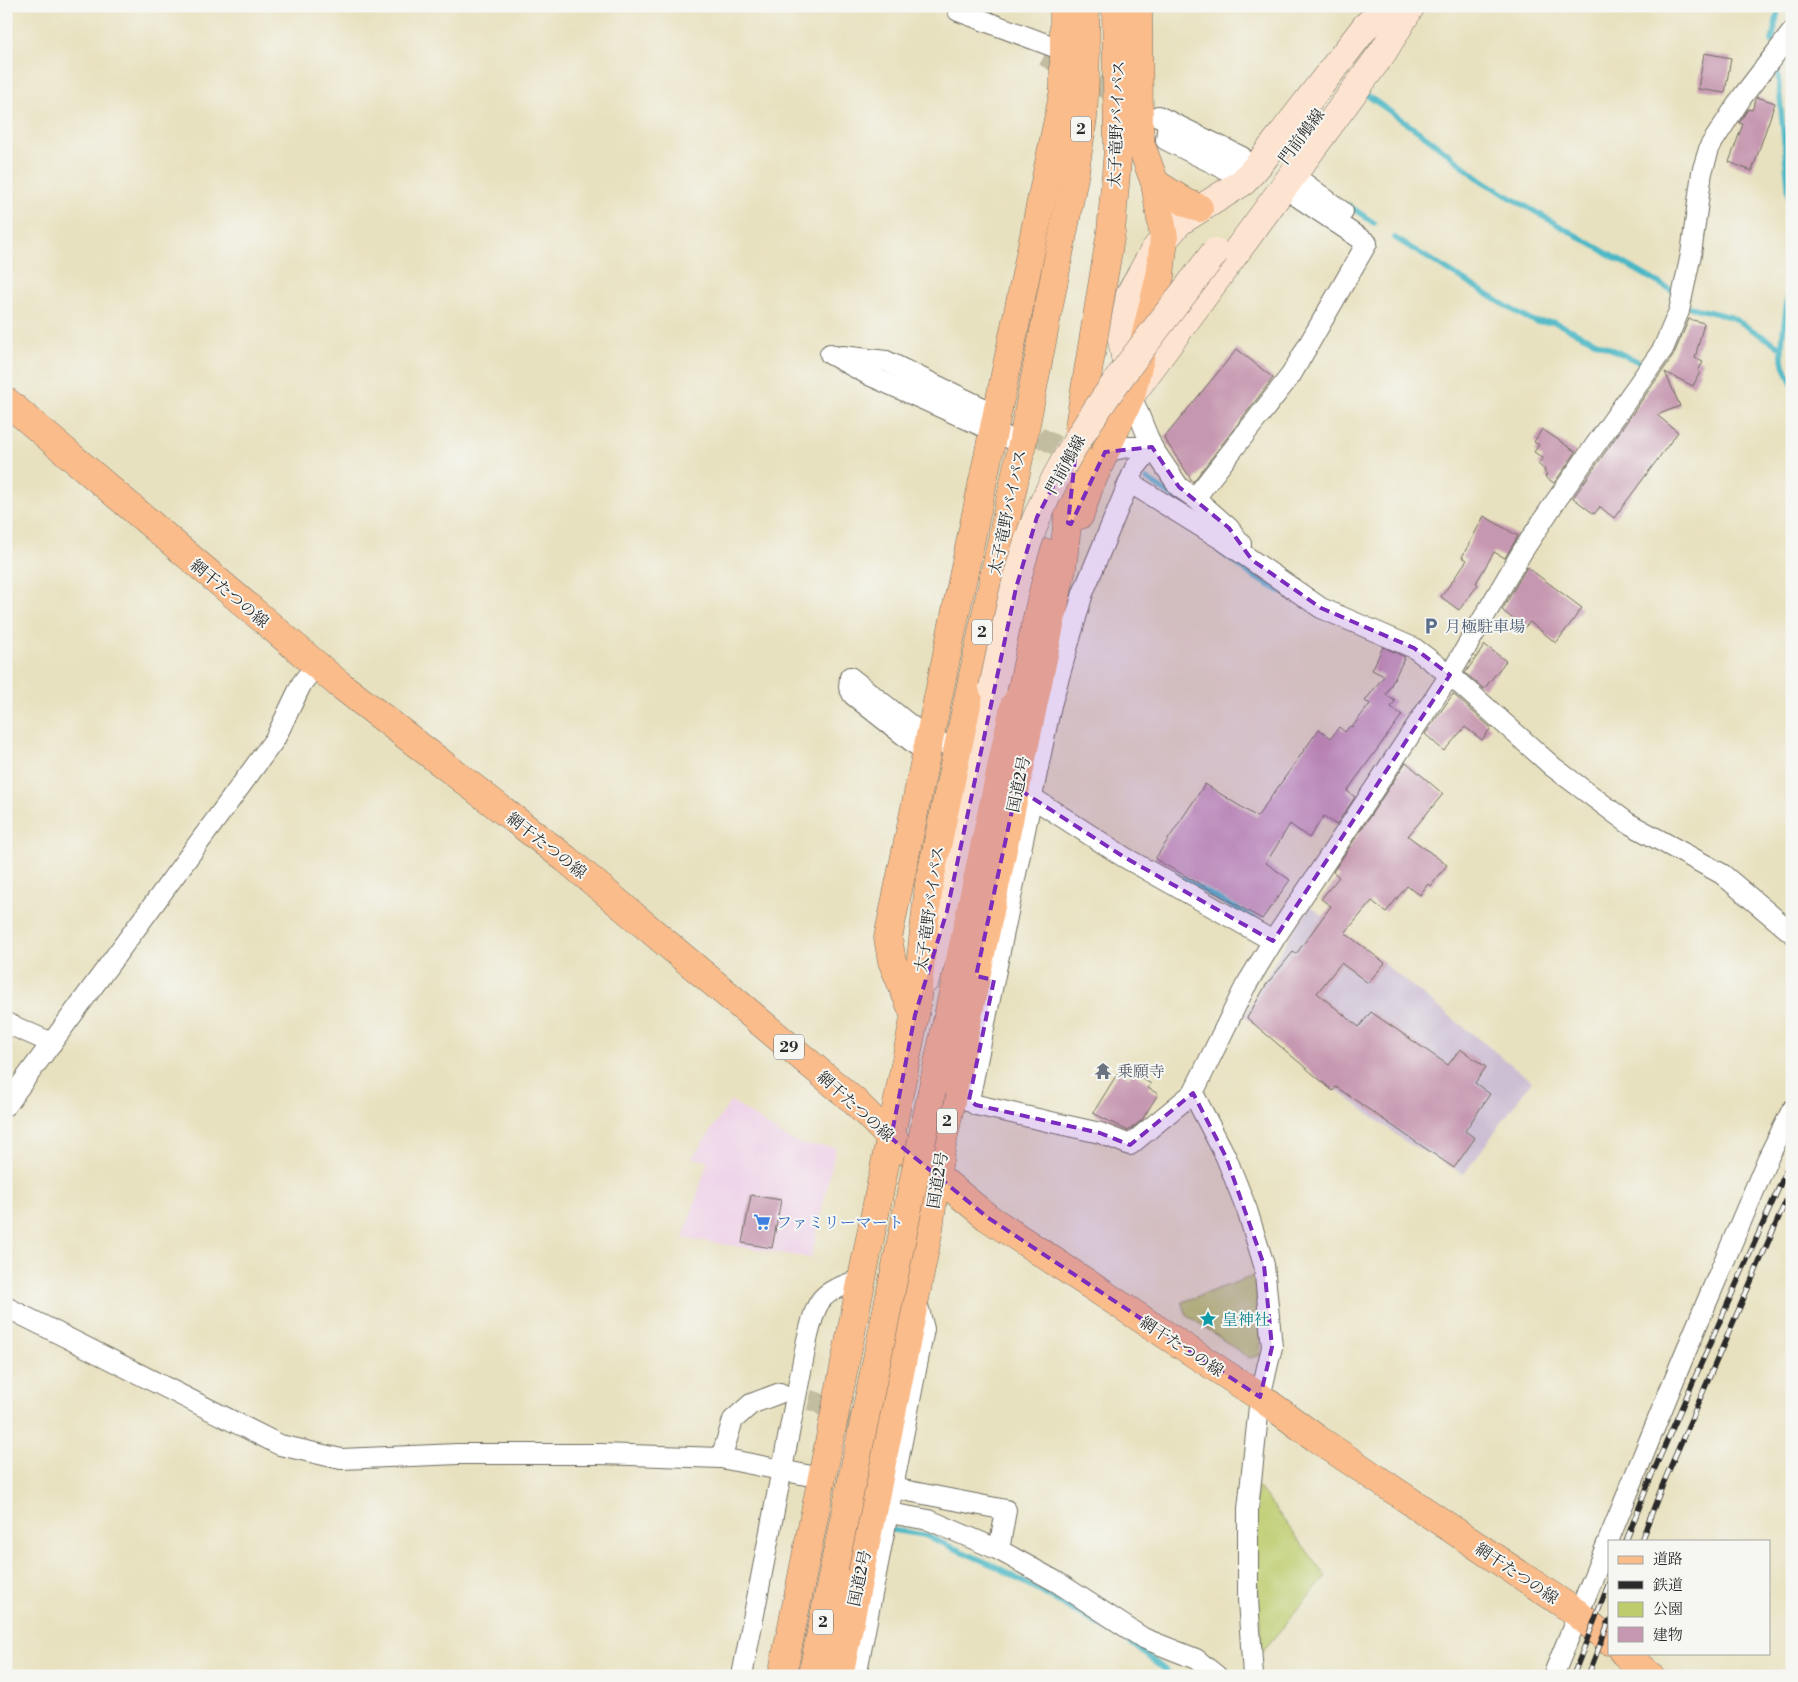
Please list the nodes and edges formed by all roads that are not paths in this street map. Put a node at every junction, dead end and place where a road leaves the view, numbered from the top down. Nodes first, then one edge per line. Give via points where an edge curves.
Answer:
1 (1064, 6) edge
2 (1085, 6) edge
3 (1116, 6) edge
4 (1138, 6) edge
5 (1388, 6) edge
6 (1410, 6) edge
7 (1792, 32) edge
8 (1065, 86) junction
9 (1162, 118) dead end
10 (1243, 168) junction
11 (1155, 183) junction
12 (1293, 185) junction
13 (1199, 208) junction
14 (1164, 238) junction
15 (1060, 251) junction
16 (1131, 395) junction
17 (6, 402) edge
18 (988, 419) junction
19 (1080, 420) junction
20 (1022, 444) junction
21 (1152, 447) junction
22 (1105, 452) junction
23 (1138, 487) tunnel mouth
24 (1195, 498) junction
25 (1252, 560) junction
26 (1062, 568) junction
27 (316, 665) junction
28 (1450, 675) junction
29 (1043, 707) junction
30 (924, 744) junction
31 (958, 747) junction
32 (1029, 799) junction
33 (1792, 932) edge
34 (1273, 941) junction
35 (985, 978) junction
36 (914, 1015) junction
37 (6, 1022) edge
38 (52, 1043) junction
39 (1193, 1093) junction
40 (7, 1101) edge
41 (1792, 1110) edge
42 (891, 1138) junction
43 (936, 1175) junction
44 (862, 1279) junction
45 (6, 1307) edge
46 (780, 1393) tunnel mouth
47 (1260, 1397) junction
48 (721, 1458) junction
49 (782, 1470) junction
50 (822, 1478) junction
51 (903, 1490) dead end
52 (880, 1511) junction
53 (999, 1550) junction
54 (1577, 1613) junction
55 (1608, 1640) edge
56 (1625, 1654) edge
57 (742, 1676) edge
58 (782, 1676) edge
59 (812, 1676) edge
60 (839, 1676) edge
61 (856, 1676) edge
62 (1217, 1676) edge
63 (1253, 1676) edge
64 (1553, 1676) edge
65 (1650, 1676) edge

1 - 8 main road via 1055,53
2 - 15 main road, 太子竜野バイパス / 2 via 1083,118
3 - 19 main road, 太子竜野バイパス / 2 via 1118,149 1111,232
4 - 11 main road via 1139,127 1141,146
5 - 10 main road via 1334,64 1265,157
6 - 12 main road via 1384,52
6 - 36 main road, 門前鵤線, bridge via 1313,118 1089,422 1052,485 1027,547 993,687 946,911
7 - 28 street via 1742,97 1710,146 1702,172 1691,254 1679,311 1663,349 1528,544
8 - 15 main road
8 - 18 main road
9 - 10 street via 1166,140
10 - 13 main road
11 - 13 main road
11 - 14 main road
12 - 16 main road
12 - 24 street via 1367,243 1291,375
13 - 14 main road
14 - 16 main road via 1160,276
15 - 20 main road, 太子竜野バイパス / 2
16 - 21 street
16 - 22 main road
17 - 27 main road, 網干たつの線 / 29
18 - 18 street via 886,361 830,354 871,376
18 - 20 street
18 - 30 main road
19 - 26 main road, 太子竜野バイパス / 2
19 - 59 main road, 2, bridge via 1036,600
20 - 31 main road, 太子竜野バイパス / 2
21 - 22 street via 1127,447
21 - 24 street via 1179,488
21 - 29 street via 1135,468 1083,593
22 - 26 main road via 1089,487
23 - 25 street
24 - 25 street via 1229,528
25 - 28 street via 1321,608 1414,648
26 - 29 main road, 国道2号 / 2
27 - 38 street via 302,683 276,739
27 - 42 main road, 網干たつの線 / 29 via 566,859 853,1100
28 - 33 street via 1553,767 1628,823 1722,874
28 - 34 street
29 - 32 main road, 国道2号 / 2
30 - 31 street
30 - 36 main road via 888,938 892,961
31 - 36 main road, 太子竜野バイパス / 2 via 929,884
32 - 34 street
32 - 35 main road, 国道2号 / 2
34 - 39 street via 1245,987
35 - 39 street via 969,1100 976,1105 1100,1133 1130,1145
35 - 43 main road, 国道2号 / 2
36 - 42 main road, 2
37 - 38 street
38 - 40 street
39 - 47 street via 1226,1157 1264,1265 1272,1347
41 - 54 street via 1768,1158
42 - 43 main road, 網干たつの線 / 29
42 - 44 main road, 2
43 - 47 main road, 網干たつの線 / 29 via 987,1217
43 - 52 main road, 国道2号 / 2
44 - 49 street via 835,1288 816,1304
44 - 50 main road, 2
45 - 48 street via 280,1445 341,1459 458,1454
46 - 48 street via 751,1404 733,1420
47 - 54 main road, 網干たつの線 / 29
47 - 63 street via 1248,1509 1248,1599
48 - 49 street
49 - 50 street
49 - 57 street
50 - 58 main road, 2
51 - 53 street via 1006,1510
52 - 53 street via 929,1520
52 - 60 main road, 国道2号 / 2
52 - 61 street
53 - 62 street via 1057,1582 1143,1638 1196,1659
54 - 55 main road, 網干たつの線 / 29
54 - 64 street
56 - 65 main road

